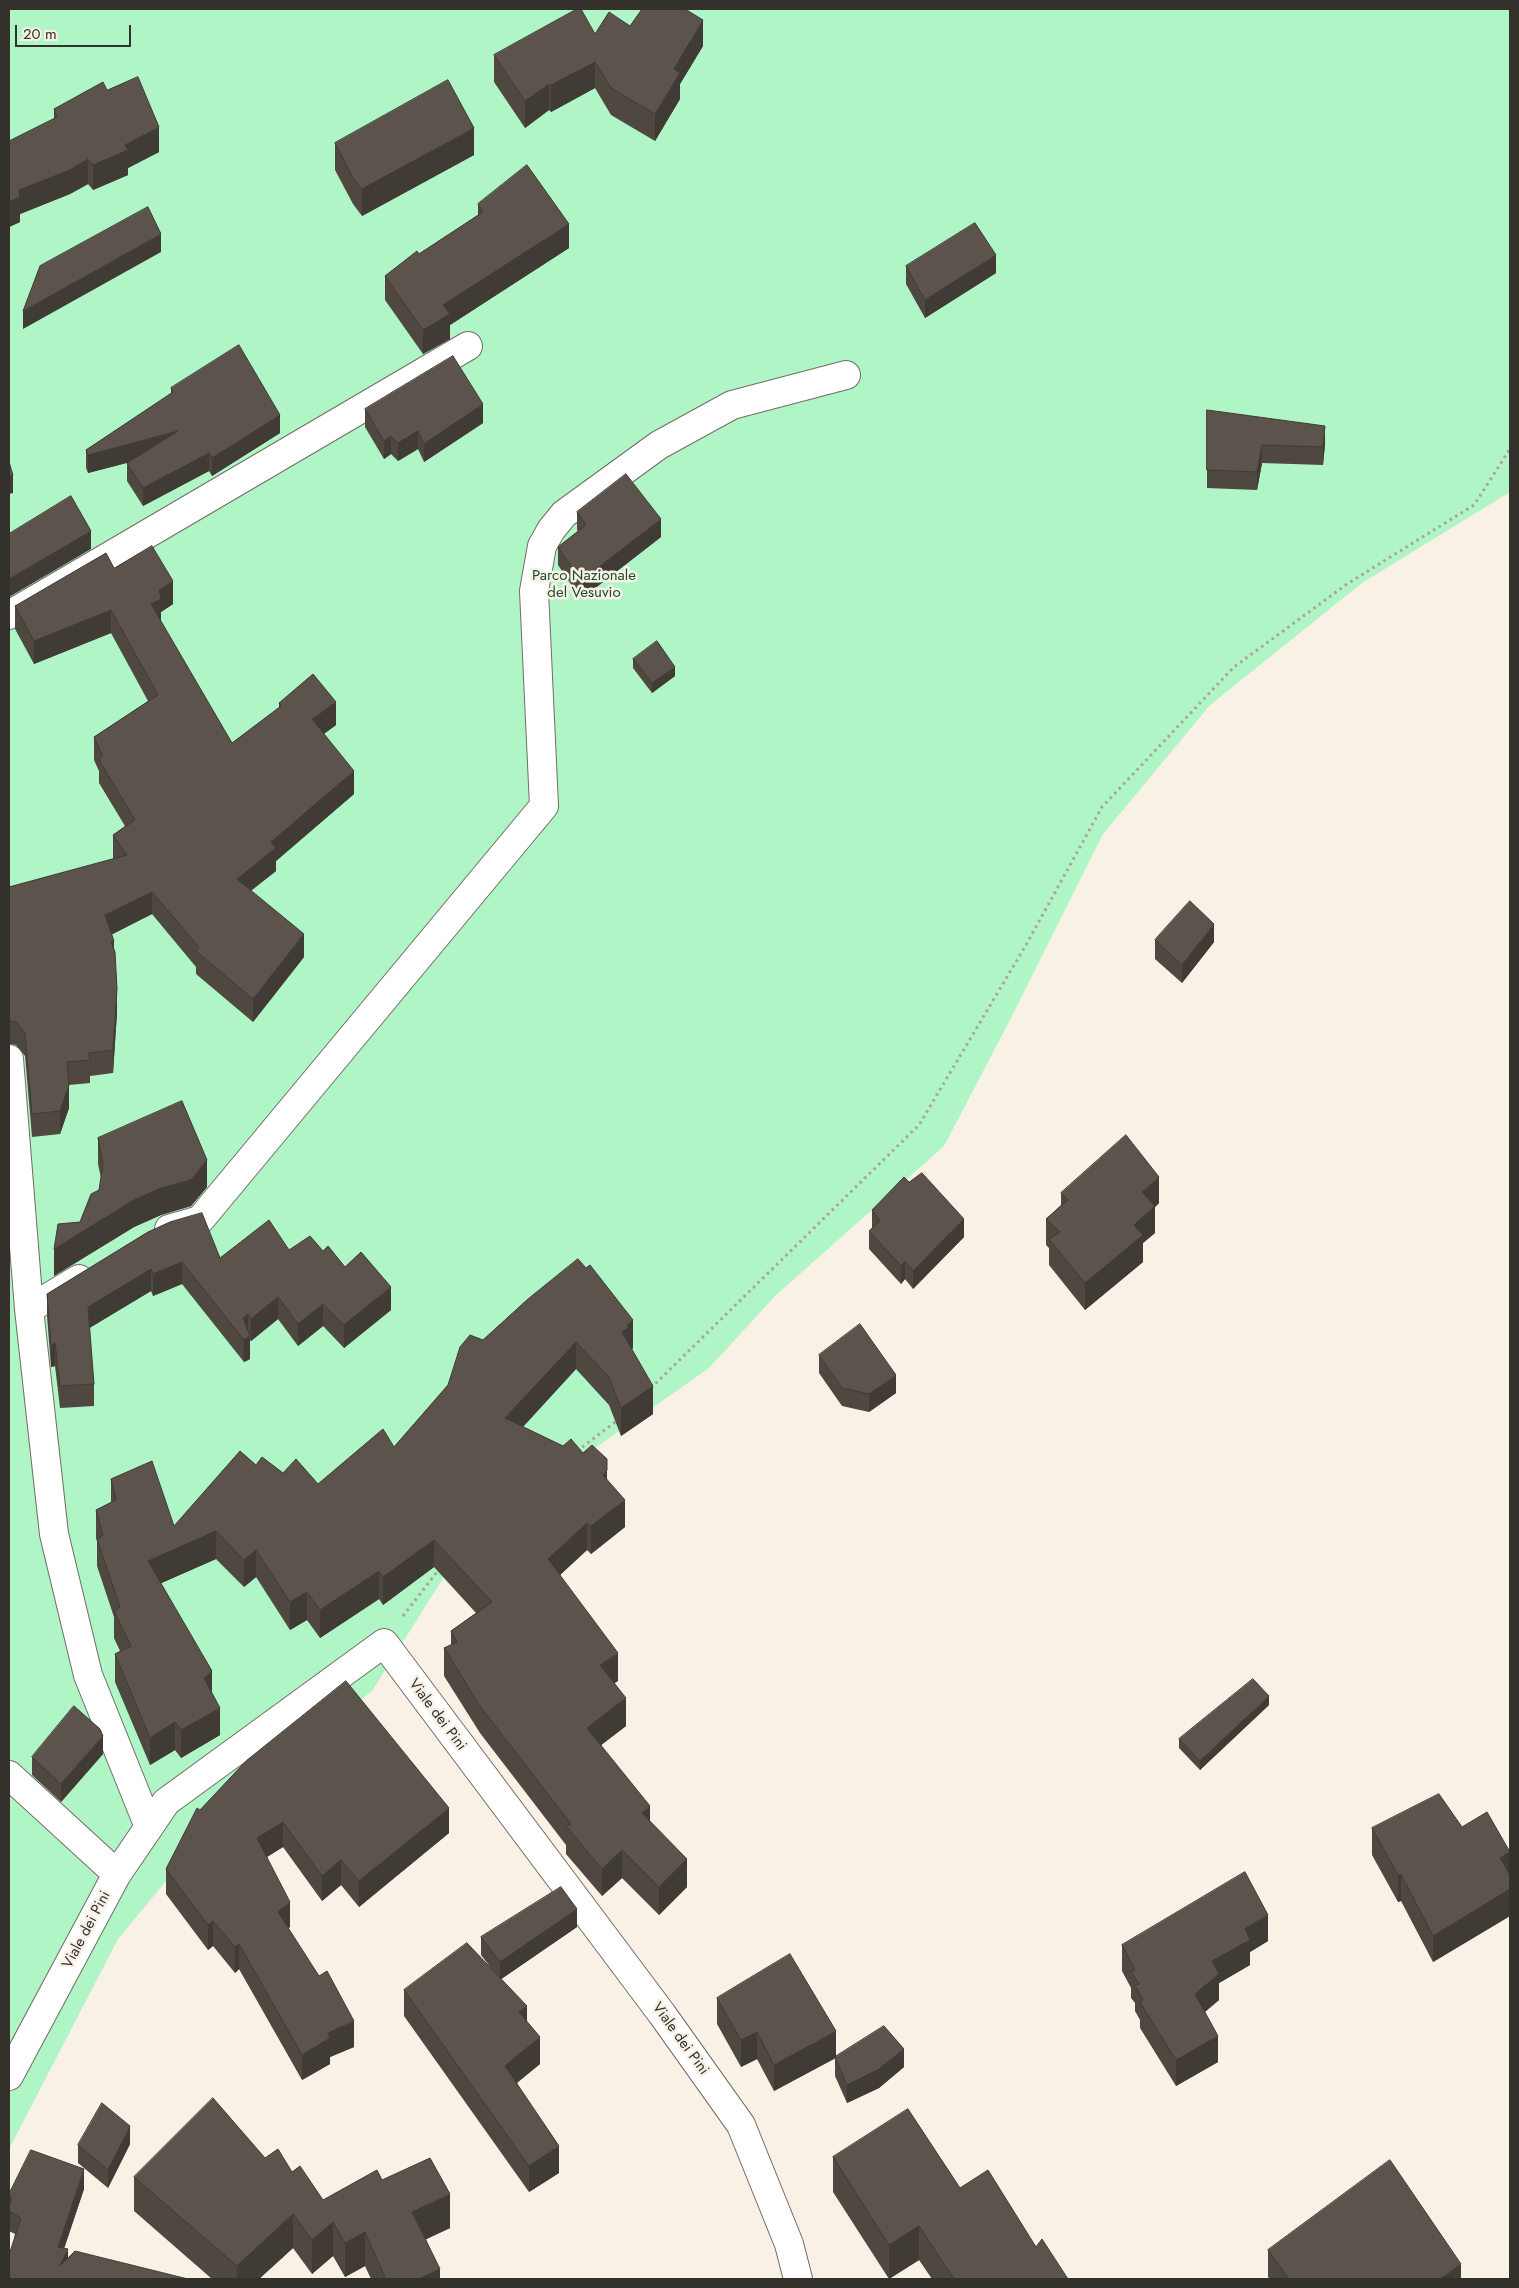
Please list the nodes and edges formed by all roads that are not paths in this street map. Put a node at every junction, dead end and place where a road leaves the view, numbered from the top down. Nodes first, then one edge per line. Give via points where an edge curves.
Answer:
1 (468, 346) dead end
2 (846, 375) dead end
3 (9, 615) edge
4 (9, 1059) edge
5 (14, 1181) edge
6 (149, 1237) edge
7 (103, 1264) edge
8 (29, 1309) junction
9 (9, 1775) edge
10 (149, 1827) junction
11 (117, 1874) junction
12 (9, 2076) edge
13 (798, 2279) edge

1 - 3 street
2 - 6 street via 732,405 659,444 564,514 550,530 542,546 534,591 544,806 200,1220
4 - 5 street
5 - 8 street
7 - 8 street
8 - 10 street via 54,1534 88,1675
9 - 11 street
10 - 11 street, Viale dei Pini
10 - 13 street, Viale dei Pini via 166,1802 384,1643 741,2124 789,2244
11 - 12 street, Viale dei Pini

